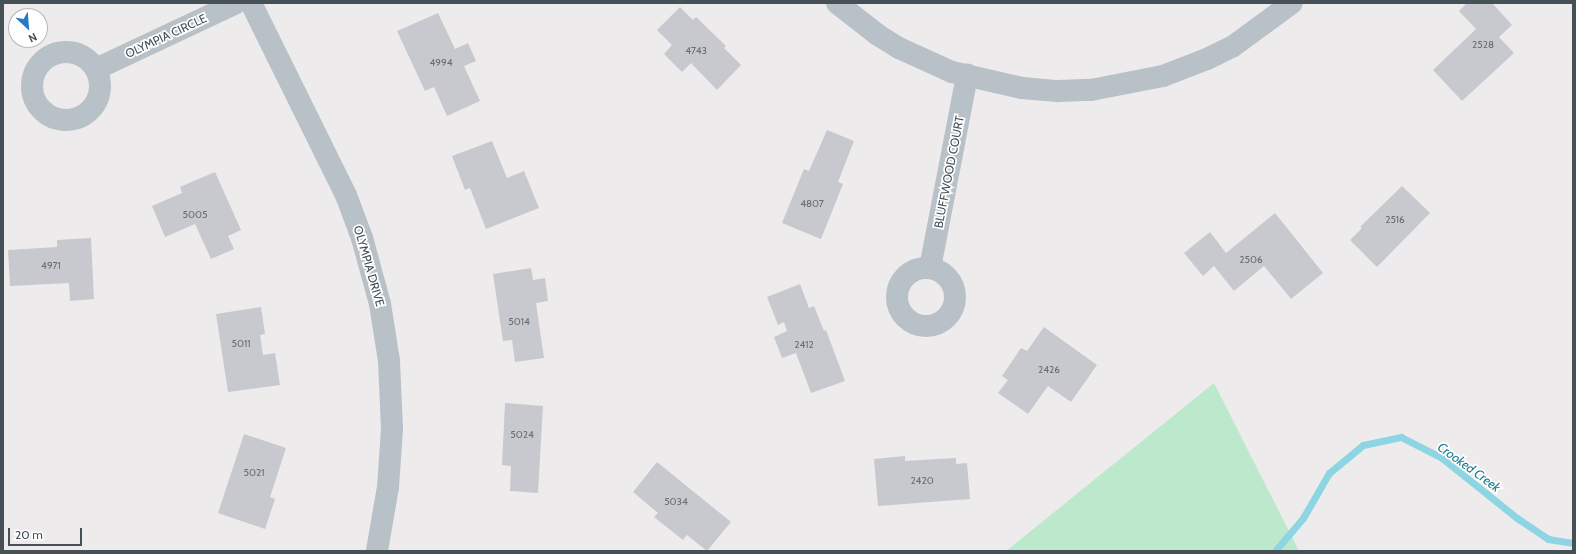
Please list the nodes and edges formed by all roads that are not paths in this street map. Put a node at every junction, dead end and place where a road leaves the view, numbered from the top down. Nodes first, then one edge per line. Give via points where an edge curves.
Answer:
1 (236, 3) edge
2 (251, 3) edge
3 (837, 3) edge
4 (1292, 3) edge
5 (96, 69) dead end
6 (967, 76) junction
7 (930, 268) dead end
8 (377, 551) edge

1 - 5 street, OLYMPIA CIRCLE
2 - 8 street, OLYMPIA DRIVE via 346,195 362,238 380,304 389,361 392,429 388,486
3 - 6 street via 878,35 904,51
4 - 6 street via 1228,49 1164,76 1129,84 1091,90 1058,91 1022,88
6 - 7 street, BLUFFWOOD COURT

